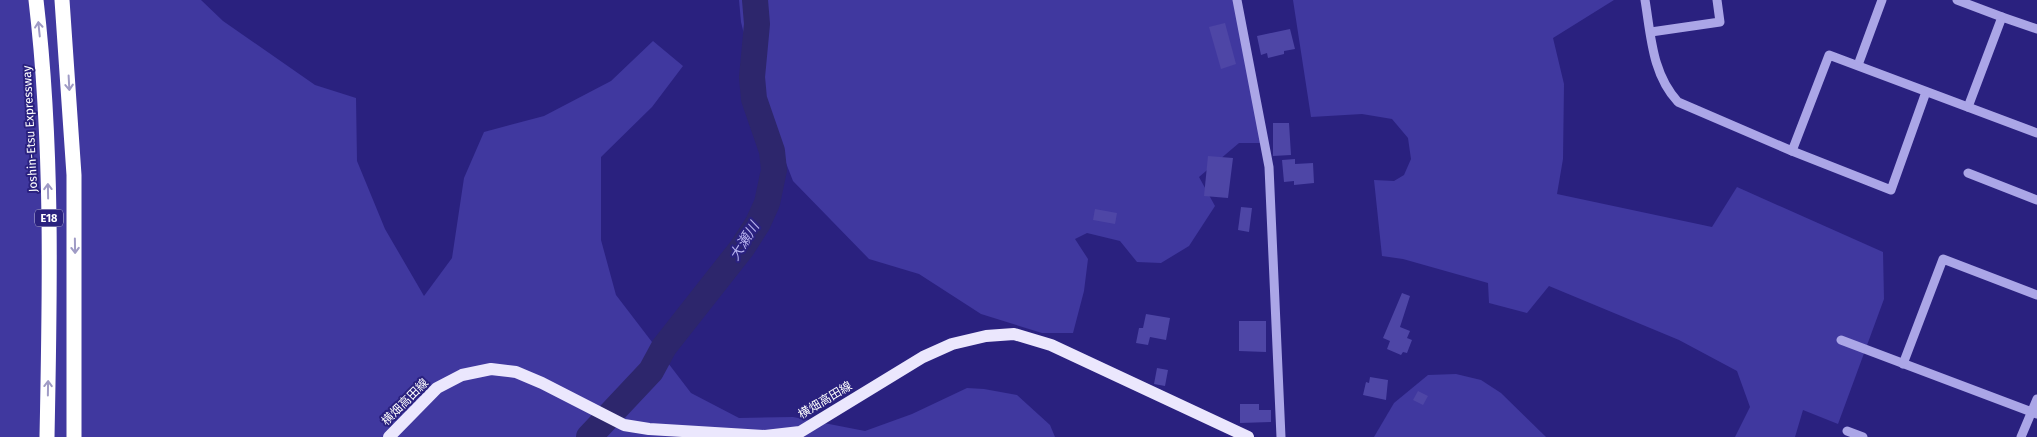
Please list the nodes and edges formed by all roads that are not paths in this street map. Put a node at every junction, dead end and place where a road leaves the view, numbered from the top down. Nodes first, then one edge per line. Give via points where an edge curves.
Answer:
1 (36, 0) edge
2 (62, 0) edge
3 (1237, 0) edge
4 (1645, 0) edge
5 (1717, 0) edge
6 (1882, 0) edge
7 (1957, 0) edge
8 (2002, 17) junction
9 (2037, 30) edge
10 (1650, 32) junction
11 (1858, 65) junction
12 (1926, 92) junction
13 (1968, 107) junction
14 (2037, 133) edge
15 (1792, 150) junction
16 (1968, 173) dead end
17 (2037, 200) edge
18 (2037, 295) edge
19 (1841, 340) dead end
20 (1903, 364) junction
21 (2037, 399) edge
22 (2035, 413) edge
23 (1847, 431) dead end
24 (47, 437) edge
25 (74, 437) edge
26 (389, 437) edge
27 (1248, 437) edge
28 (1282, 437) edge
29 (1863, 437) edge
30 (2021, 437) edge

24 -> 1 highway, Joshin-Etsu Expressway / E18 via 50,315 48,179
2 -> 25 highway, E18 via 74,175
3 - 28 street via 1268,167
4 - 10 street
5 - 10 street via 1720,22
6 - 11 street
7 - 8 street
8 - 9 street
8 - 13 street
10 - 15 street via 1656,63 1668,91 1678,102
11 - 12 street
11 - 15 street via 1829,55
12 - 13 street
12 - 15 street via 1891,190
13 - 14 street
16 - 17 street
18 - 20 street via 1942,259
19 - 20 street
20 - 22 street
21 - 22 street
22 - 30 street
23 - 29 street
26 - 27 main road, 横畑高田線 via 437,388 462,376 491,369 516,372 624,425 764,436 800,432 923,357 952,344 1014,334 1051,345

